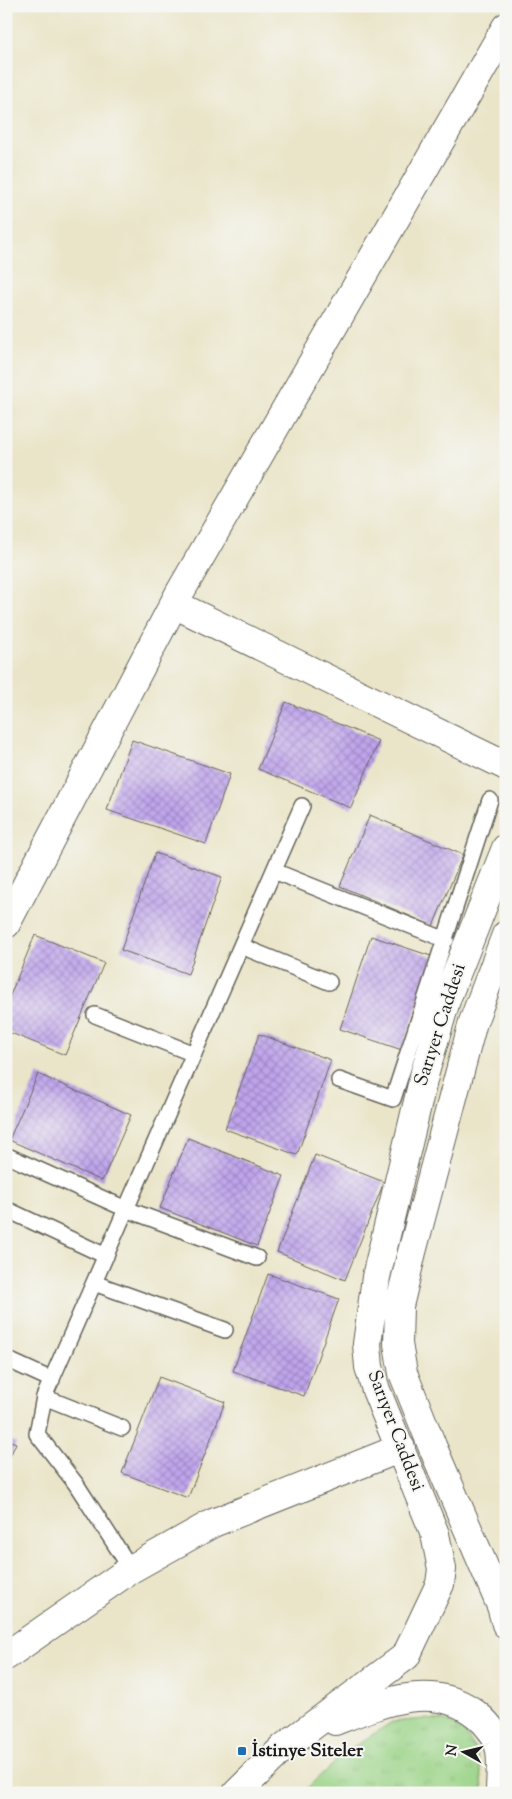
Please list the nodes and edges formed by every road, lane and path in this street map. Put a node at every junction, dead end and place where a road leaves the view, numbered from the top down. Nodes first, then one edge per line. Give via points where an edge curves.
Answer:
1 (506, 27) edge
2 (174, 604) junction
3 (506, 766) edge
4 (490, 800) dead end
5 (302, 806) dead end
6 (506, 848) edge
7 (274, 871) junction
8 (6, 924) edge
9 (506, 935) edge
10 (446, 940) junction
11 (241, 946) junction
12 (330, 982) dead end
13 (95, 1014) dead end
14 (194, 1054) junction
15 (339, 1080) dead end
16 (10, 1157) dead end
17 (126, 1209) junction
18 (10, 1211) dead end
19 (106, 1256) junction
20 (257, 1258) dead end
21 (94, 1283) junction
22 (225, 1330) dead end
23 (6, 1358) edge
24 (52, 1380) junction
25 (44, 1398) junction
26 (122, 1428) dead end
27 (401, 1448) junction
28 (131, 1569) junction
29 (506, 1624) edge
30 (6, 1656) edge
31 (284, 1747) junction
32 (237, 1793) edge
33 (500, 1793) edge

1 - 2 main road
2 - 3 main road
2 - 8 main road
4 - 10 lane
5 - 7 lane
6 - 27 main road, Sarıyer Caddesi via 447,997 425,1072 376,1276 367,1344 369,1367
7 - 10 lane
7 - 11 lane
9 - 29 main road, Sarıyer Caddesi via 473,1022 399,1306 398,1344 403,1373
10 - 15 lane via 393,1100
11 - 12 lane
11 - 14 lane
13 - 14 lane
14 - 17 lane
16 - 17 lane
17 - 19 lane
17 - 20 lane
18 - 19 lane
19 - 21 lane
21 - 22 lane
21 - 24 lane
23 - 24 lane
24 - 25 lane
25 - 26 lane
25 - 28 lane via 37,1434 76,1484
27 - 28 main road via 212,1523
27 - 31 main road, Sarıyer Caddesi via 435,1534 442,1569 440,1584 406,1656
28 - 30 main road
31 - 32 main road, Sarıyer Caddesi
31 - 33 main road via 370,1707 409,1697 442,1697 462,1703 494,1733 500,1751

